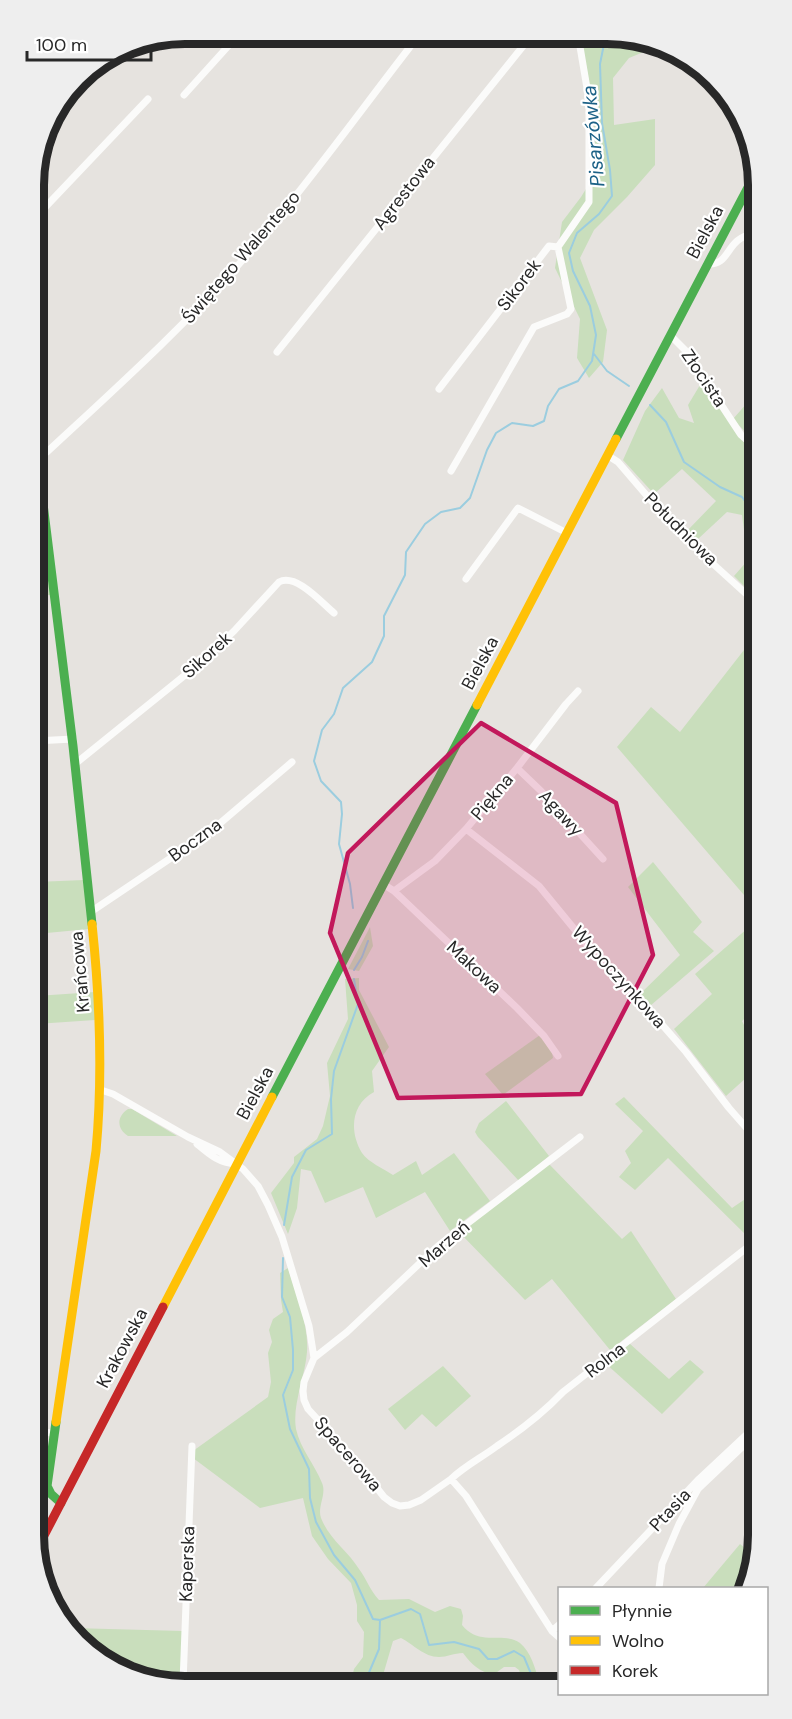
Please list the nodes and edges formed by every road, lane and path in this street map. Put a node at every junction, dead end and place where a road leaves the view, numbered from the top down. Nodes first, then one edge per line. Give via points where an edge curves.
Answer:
1 (230, 44) edge
2 (412, 44) edge
3 (525, 44) edge
4 (580, 44) edge
5 (184, 95) dead end
6 (148, 99) dead end
7 (748, 187) edge
8 (44, 208) edge
9 (748, 235) edge
10 (558, 247) junction
11 (707, 264) junction
12 (670, 336) junction
13 (277, 351) dead end
14 (439, 389) dead end
15 (748, 440) edge
16 (44, 454) edge
17 (607, 455) junction
18 (451, 471) dead end
19 (44, 515) edge
20 (567, 533) junction
21 (466, 579) dead end
22 (748, 597) edge
23 (334, 613) dead end
24 (578, 691) dead end
25 (73, 740) junction
26 (44, 741) edge
27 (292, 762) dead end
28 (75, 764) junction
29 (517, 768) junction
30 (466, 829) junction
31 (603, 859) dead end
32 (383, 884) junction
33 (394, 891) junction
34 (92, 911) junction
35 (558, 1056) dead end
36 (101, 1090) junction
37 (748, 1130) edge
38 (580, 1137) dead end
39 (236, 1164) junction
40 (748, 1247) edge
41 (314, 1358) junction
42 (44, 1432) edge
43 (55, 1433) junction
44 (746, 1435) dead end
45 (748, 1441) edge
46 (192, 1446) dead end
47 (451, 1479) junction
48 (61, 1503) junction
49 (44, 1535) edge
50 (597, 1587) edge
51 (659, 1587) edge
52 (558, 1626) edge
53 (552, 1630) junction
54 (558, 1636) edge
55 (183, 1676) edge

1 - 5 street
2 - 16 street, Świętego Walentego via 248,253 183,324
3 - 13 street, Agrestowa
4 - 10 street via 589,100 589,202
6 - 8 street
7 - 11 main road, Bielska
9 - 11 street via 734,241 722,261
10 - 14 street, Sikorek via 549,246
10 - 18 street via 571,309 534,327
11 - 12 main road, Bielska
12 - 15 street, Złocista via 686,351
12 - 17 main road, Bielska
17 - 20 main road, Bielska
17 - 22 street, Południowa via 618,462 678,532
19 - 25 main road, Krańcowa
20 - 21 street via 518,508
20 - 32 main road, Bielska
23 - 28 street, Sikorek via 296,581 279,582 200,663
24 - 29 street, Piękna
25 - 26 street
25 - 28 main road, Krańcowa
27 - 34 street, Boczna via 211,831
28 - 34 main road, Krańcowa
29 - 30 street, Piękna
29 - 31 street, Agawy
30 - 33 street, Piękna via 435,861
30 - 37 street, Wypoczynkowa via 539,886 603,964 686,1052
32 - 33 street, Makowa
32 - 39 main road, Bielska
33 - 35 street, Makowa via 517,1008
34 - 36 main road, Krańcowa via 100,1007
36 - 39 street, Spacerowa
36 - 43 main road, Krańcowa via 87,1221
38 - 41 street, Marzeń via 438,1246
39 - 41 street, Spacerowa via 258,1186 282,1237 309,1326
39 - 48 main road, Krakowska
40 - 47 street, Rolna via 563,1392 548,1408
41 - 47 street, Spacerowa via 304,1382 308,1409 384,1497 399,1506 409,1505
42 - 43 street
43 - 48 main road, Krańcowa via 48,1486
44 - 50 street, Ptasia
45 - 51 street via 698,1488 662,1564
46 - 55 street, Kaperska
47 - 53 street via 466,1496
48 - 49 main road, Krakowska
52 - 53 street
53 - 54 street

